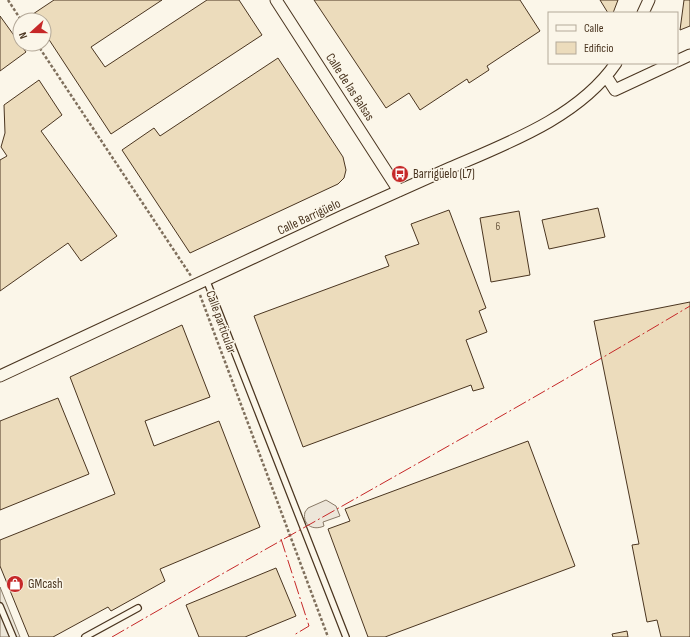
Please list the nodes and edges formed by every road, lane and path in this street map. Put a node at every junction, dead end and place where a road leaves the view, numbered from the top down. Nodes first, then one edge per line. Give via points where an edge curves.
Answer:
1 (8, 0) edge
2 (276, 0) edge
3 (649, 0) edge
4 (16, 12) edge
5 (643, 12) edge
6 (42, 52) edge
7 (690, 55) edge
8 (678, 61) edge
9 (615, 64) edge
10 (671, 64) edge
11 (606, 76) junction
12 (399, 191) junction
13 (206, 279) junction
14 (196, 284) junction
15 (0, 376) edge
16 (0, 606) edge
17 (138, 608) dead end
18 (13, 637) edge
19 (85, 637) edge
20 (328, 637) edge
21 (346, 637) edge

1 - 4 path
2 - 12 street, Calle de las Balsas
3 - 5 street
6 - 14 path, Calle particular
7 - 8 street
9 - 11 street, Calle Barrigüelo
10 - 11 street via 615,90
11 - 12 street, Calle Barrigüelo via 574,105 549,121
12 - 13 street, Calle Barrigüelo
13 - 14 street, Calle Barrigüelo
13 - 21 lane
14 - 15 street, Calle Barrigüelo
14 - 20 path, Calle particular
16 - 18 lane
17 - 19 lane

